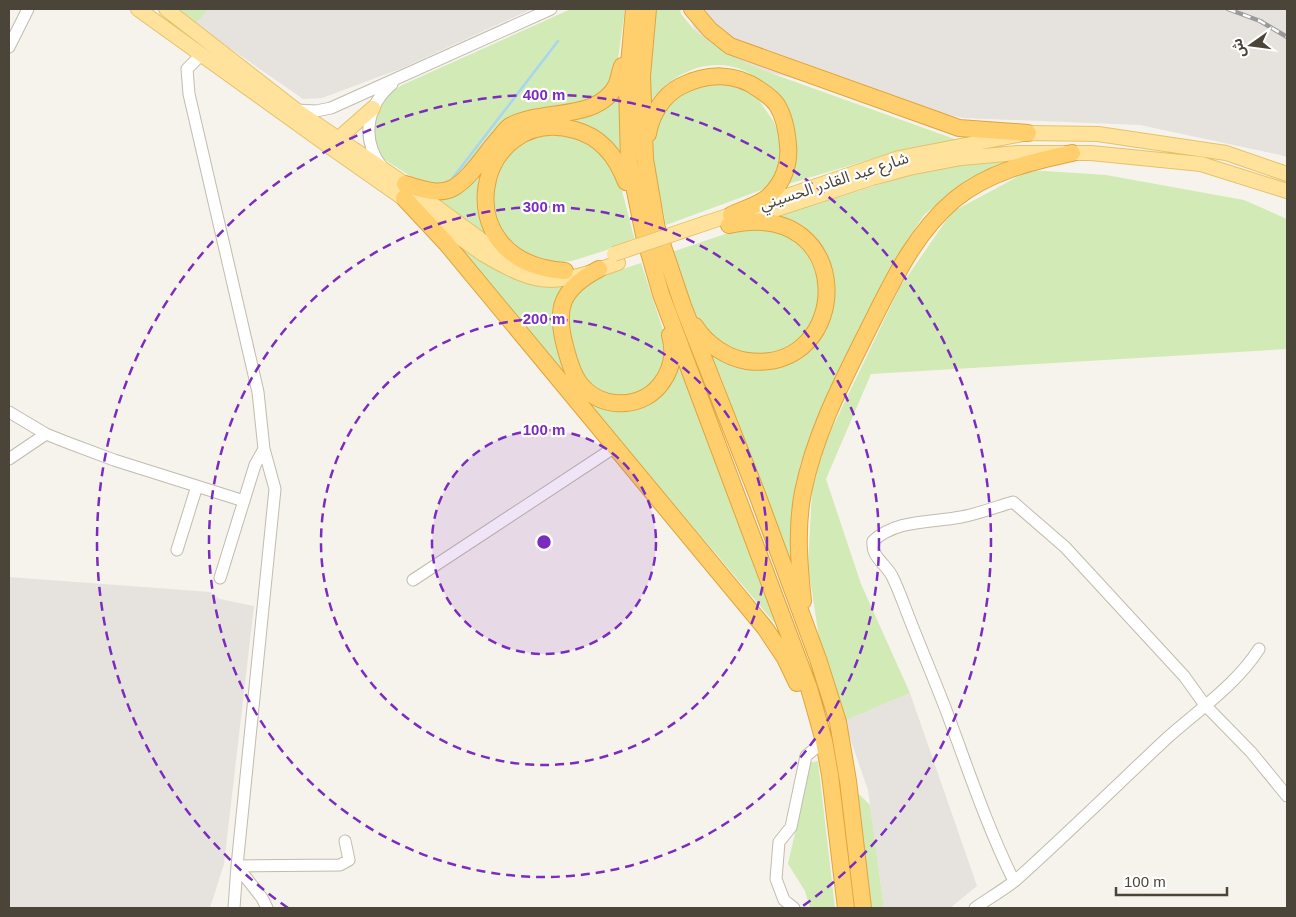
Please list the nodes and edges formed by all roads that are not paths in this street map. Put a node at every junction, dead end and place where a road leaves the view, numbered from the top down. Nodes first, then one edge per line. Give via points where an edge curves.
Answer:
1 (28, 9) edge
2 (138, 9) edge
3 (166, 9) edge
4 (551, 9) edge
5 (634, 9) edge
6 (648, 9) edge
7 (692, 9) edge
8 (631, 37) junction
9 (9, 47) edge
10 (202, 54) junction
11 (401, 77) junction
12 (373, 108) junction
13 (296, 110) junction
14 (1028, 133) junction
15 (334, 142) junction
16 (1072, 153) junction
17 (645, 159) junction
18 (383, 169) junction
19 (1287, 174) edge
20 (404, 191) junction
21 (1287, 191) edge
22 (730, 220) junction
23 (644, 236) junction
24 (616, 259) junction
25 (600, 269) junction
26 (565, 270) junction
27 (661, 294) junction
28 (683, 306) junction
29 (9, 412) edge
30 (46, 434) junction
31 (615, 447) junction
32 (264, 449) junction
33 (9, 459) edge
34 (197, 486) junction
35 (244, 501) junction
36 (177, 550) dead end
37 (220, 578) dead end
38 (413, 580) dead end
39 (1259, 649) dead end
40 (818, 659) junction
41 (1206, 705) junction
42 (824, 741) junction
43 (1287, 796) edge
44 (346, 841) dead end
45 (237, 866) junction
46 (1014, 880) junction
47 (235, 893) junction
48 (228, 908) edge
49 (234, 908) edge
50 (267, 908) edge
51 (794, 908) edge
52 (846, 908) edge
53 (863, 908) edge
54 (975, 908) edge

1 - 9 street
2 - 10 main road
3 - 13 main road
4 - 11 street
5 - 8 highway
6 - 17 highway via 642,76
7 - 14 highway via 730,46 959,128
8 - 20 highway via 616,85 603,100 588,109 526,119 508,127 465,180 453,188
8 - 23 highway via 627,86 629,162
10 - 15 main road
10 - 32 street via 187,69 189,94 258,392
11 - 12 street via 382,92
11 - 13 street via 331,108 316,112
12 - 15 main road
12 - 18 street via 368,132 375,158
13 - 15 main road
14 - 19 main road, شارع عبد القادر الحسيني via 1098,134 1226,153
14 - 22 main road, شارع عبد القادر الحسيني via 899,158
15 - 18 main road
15 - 20 main road
16 - 21 main road, شارع عبد القادر الحسيني via 1200,164
16 - 22 main road, شارع عبد القادر الحسيني via 961,158 909,168
16 - 40 highway via 998,173 941,211 912,247 834,398 811,459 799,521 803,601
17 - 22 highway via 650,122 665,99 677,88 704,77 717,76 745,81 756,87 777,106 784,121 789,154 787,167 768,197
17 - 28 highway via 657,229
18 - 20 main road
20 - 25 main road via 483,254 529,278 554,281
20 - 26 main road via 511,260 541,271
20 - 31 highway
22 - 24 main road, شارع عبد القادر الحسيني
22 - 28 highway via 770,222 791,229 810,244 822,263 828,285 826,306 819,326 806,342 789,354 766,361 745,360 723,353 705,339
23 - 26 highway via 620,167 599,142 580,131 558,127 526,133 508,145 494,162 485,194 487,216 496,236 511,253 530,264
23 - 27 highway
24 - 25 main road
24 - 26 main road
25 - 27 highway via 571,288 561,310 560,326 574,375 590,394 605,401 621,404 644,398 658,388 668,374 673,349
27 - 42 highway via 809,688
28 - 40 highway
29 - 30 street
30 - 33 street
30 - 34 street
31 - 38 street
31 - 42 highway via 765,628 785,658
32 - 35 street via 255,465
32 - 45 street via 275,489
34 - 35 street
34 - 36 street
35 - 37 street
39 - 41 street
40 - 53 highway via 838,722
41 - 43 street
41 - 46 street
41 - 46 street via 1184,676 1065,547 1013,502 962,517 891,528 872,541 875,555 891,574
42 - 51 street via 806,756 791,827 779,842 776,879 784,900
42 - 52 highway
44 - 45 street via 349,860 340,865
45 - 47 street
45 - 50 street
46 - 54 street
47 - 48 street
47 - 49 street

